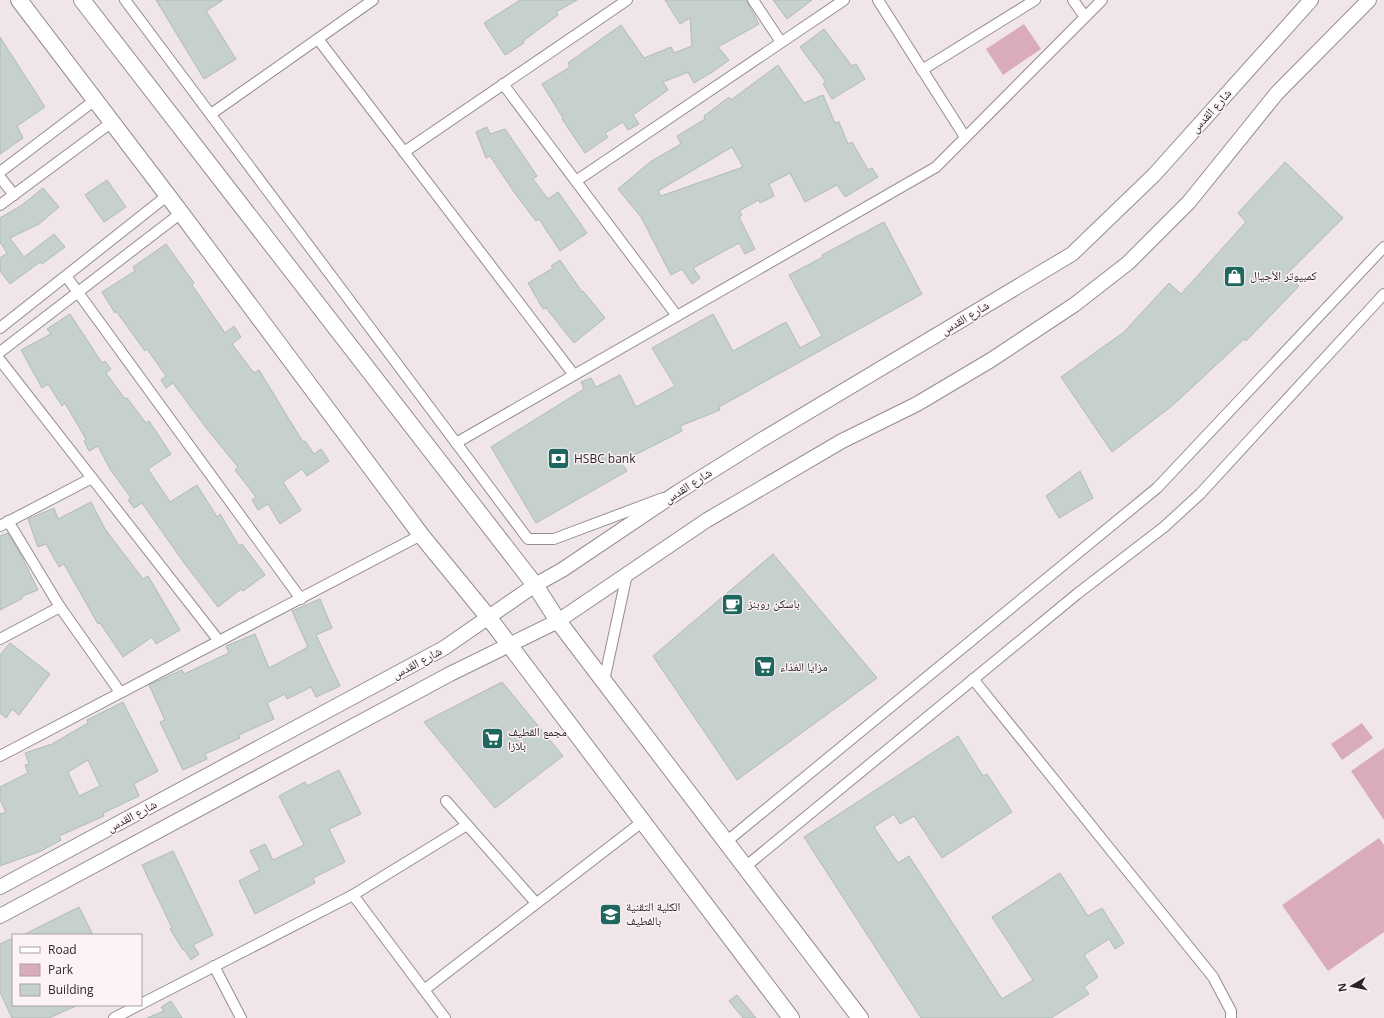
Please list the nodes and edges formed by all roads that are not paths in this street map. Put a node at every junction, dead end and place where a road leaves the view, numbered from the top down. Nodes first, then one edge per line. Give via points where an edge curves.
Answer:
1 (19, 0) edge
2 (82, 0) edge
3 (125, 0) edge
4 (373, 0) edge
5 (627, 0) edge
6 (753, 0) edge
7 (844, 0) edge
8 (878, 0) edge
9 (1035, 0) edge
10 (1073, 0) edge
11 (1102, 0) edge
12 (1311, 0) edge
13 (1369, 0) edge
14 (1085, 17) junction
15 (318, 38) junction
16 (781, 42) junction
17 (922, 70) junction
18 (503, 84) junction
19 (95, 100) junction
20 (211, 114) junction
21 (112, 122) junction
22 (965, 137) junction
23 (404, 152) junction
24 (0, 172) edge
25 (0, 177) edge
26 (576, 181) junction
27 (14, 195) junction
28 (168, 195) junction
29 (0, 205) edge
30 (181, 213) junction
31 (1384, 247) edge
32 (66, 276) junction
33 (78, 292) junction
34 (1384, 294) edge
35 (677, 316) junction
36 (0, 328) edge
37 (0, 352) edge
38 (0, 360) edge
39 (574, 375) junction
40 (456, 443) junction
41 (92, 478) junction
42 (678, 492) junction
43 (4, 524) edge
44 (421, 535) junction
45 (627, 574) junction
46 (535, 585) junction
47 (301, 599) junction
48 (60, 607) junction
49 (489, 618) junction
50 (558, 621) junction
51 (0, 639) edge
52 (220, 641) junction
53 (508, 646) junction
54 (972, 679) junction
55 (604, 681) junction
56 (120, 692) junction
57 (0, 756) edge
58 (446, 801) dead end
59 (642, 822) junction
60 (467, 825) junction
61 (726, 842) junction
62 (745, 867) junction
63 (0, 887) edge
64 (353, 895) junction
65 (536, 903) junction
66 (0, 916) edge
67 (214, 966) junction
68 (424, 990) junction
69 (142, 1004) edge
70 (138, 1006) edge
71 (114, 1018) edge
72 (241, 1018) edge
73 (445, 1018) edge
74 (791, 1018) edge
75 (860, 1018) edge
76 (1231, 1018) edge

1 - 19 main road
2 - 46 main road
3 - 20 street
4 - 15 street
5 - 18 street
6 - 16 street
7 - 16 street
8 - 17 street
9 - 17 street
10 - 14 street
11 - 14 street
12 - 42 main road, شارع القدس via 1154,175 1072,254
13 - 45 main road via 1277,93 1189,202 1128,263 1074,305 991,360 917,404 842,441 707,520
14 - 22 street
15 - 20 street
15 - 23 street
16 - 26 street
17 - 22 street
18 - 23 street
18 - 26 street
19 - 21 main road
19 - 24 street
20 - 40 street
21 - 27 street
21 - 28 main road
22 - 35 street via 936,167
23 - 39 street
25 - 27 street
26 - 35 street
27 - 29 street
28 - 30 main road
28 - 32 street
30 - 33 street
30 - 44 main road
31 - 61 street via 1157,488
32 - 33 street
32 - 36 street
33 - 37 street
33 - 47 street
34 - 54 street via 1200,494 1164,527
35 - 39 street
38 - 41 street
39 - 40 street
40 - 42 street via 528,539 554,539
41 - 43 street
41 - 52 street
42 - 46 main road, شارع القدس via 562,570
43 - 48 street
44 - 47 street
44 - 49 main road
45 - 50 main road
45 - 55 street
46 - 49 main road, شارع القدس
46 - 50 main road
47 - 52 street
48 - 51 street
48 - 56 street
49 - 53 main road
49 - 63 main road, شارع القدس via 437,652
50 - 53 main road
50 - 55 main road
52 - 56 street
53 - 59 main road
53 - 66 main road via 450,674
54 - 62 street
54 - 76 street via 1213,977 1231,1011
55 - 61 main road
56 - 57 street
58 - 60 street
59 - 65 street
59 - 74 main road
60 - 64 street
60 - 65 street
61 - 62 main road
62 - 75 main road
64 - 67 street
64 - 68 street
65 - 68 street
67 - 69 street
67 - 72 street
68 - 73 street
70 - 71 street

